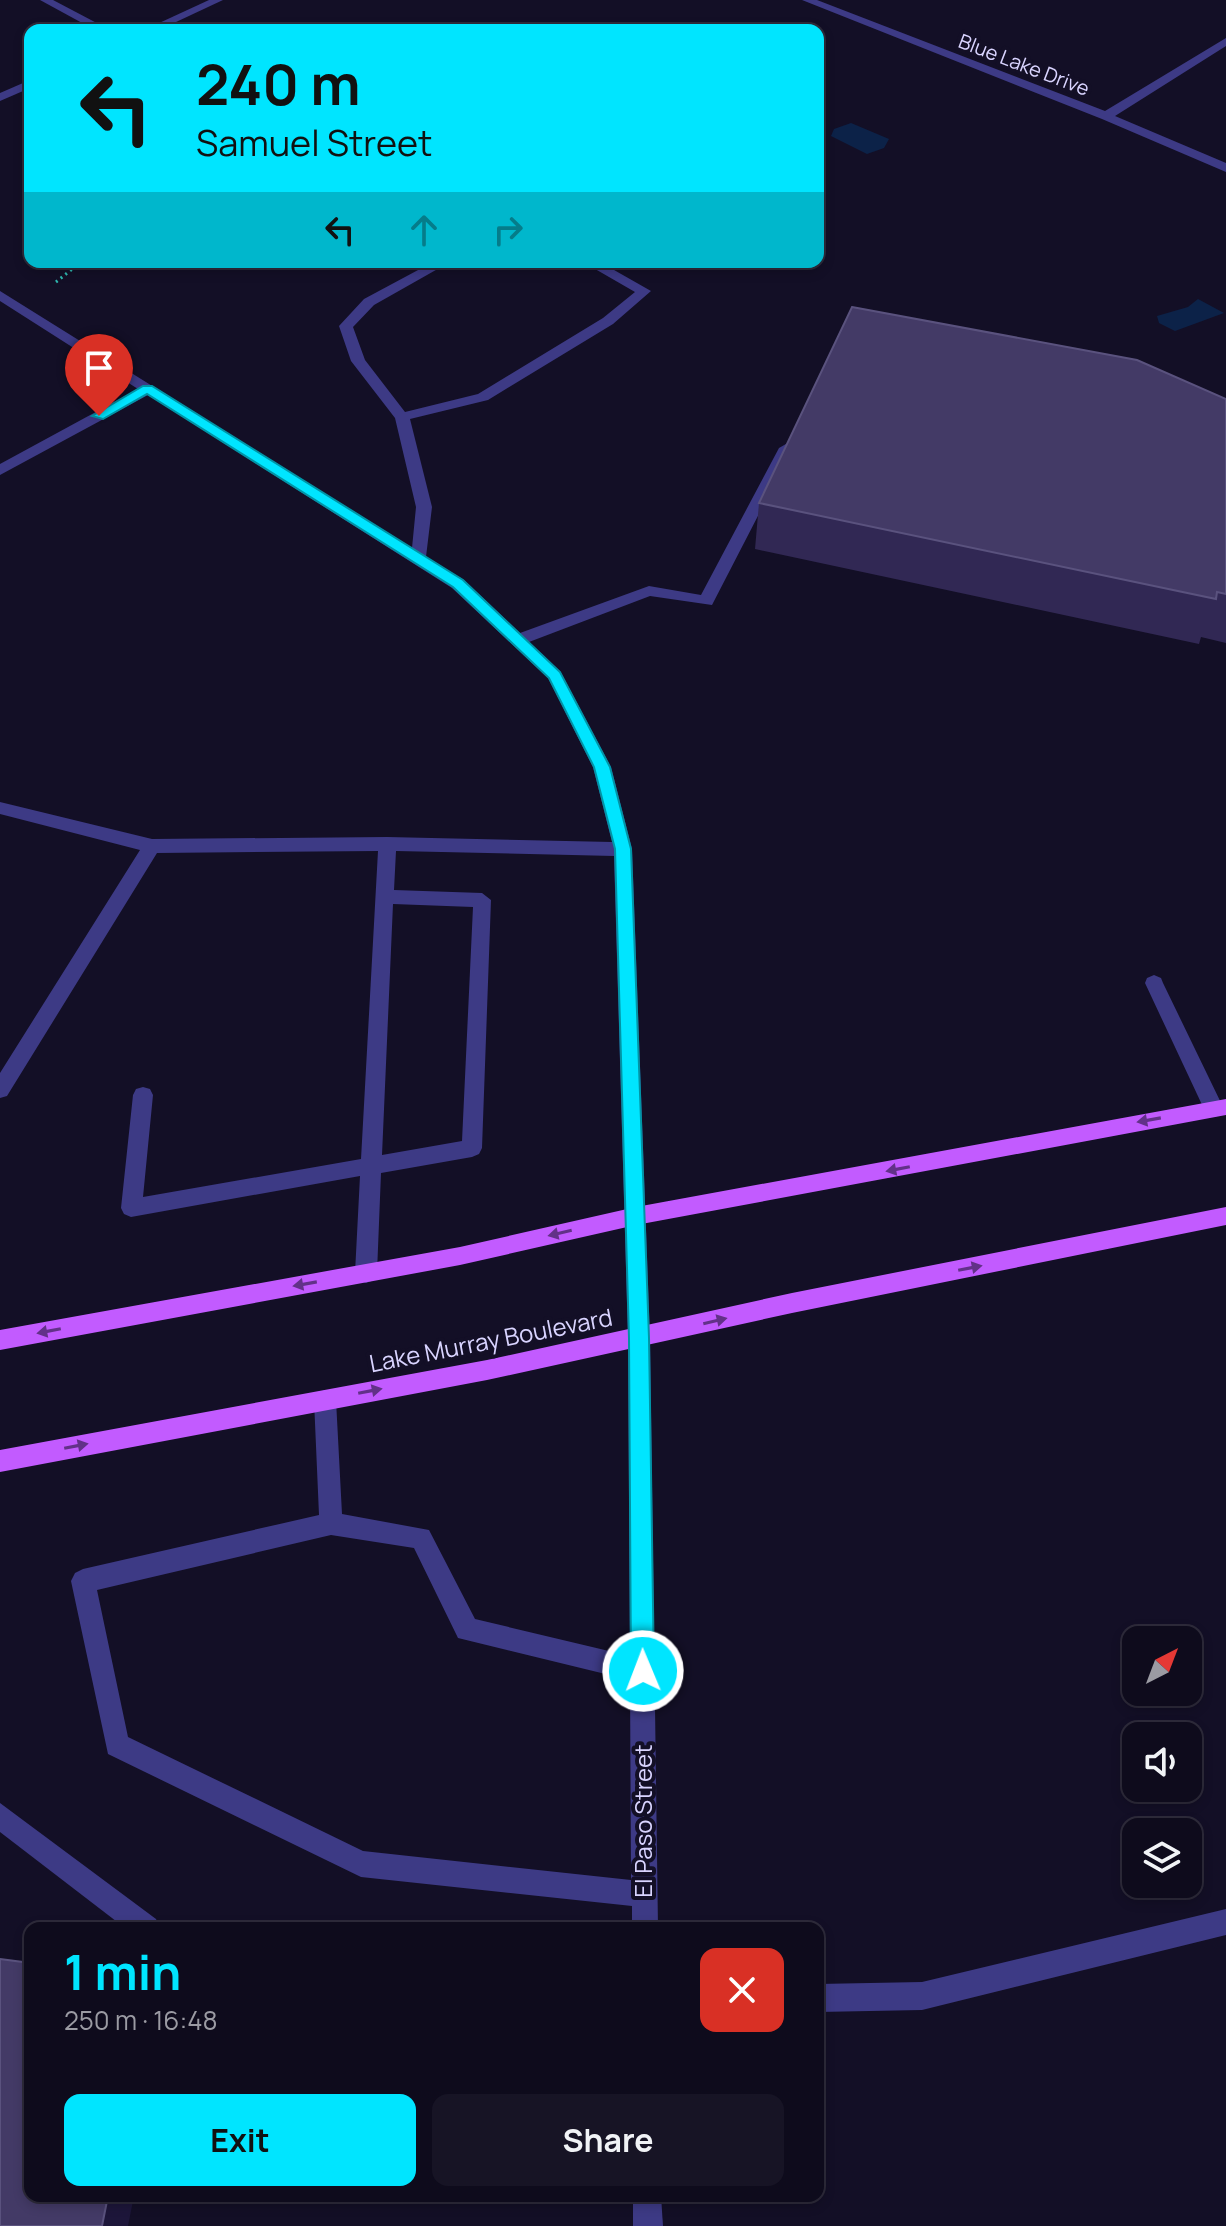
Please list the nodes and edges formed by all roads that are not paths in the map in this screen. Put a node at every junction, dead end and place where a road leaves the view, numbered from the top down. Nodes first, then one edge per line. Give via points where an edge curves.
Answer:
1 (45, 0) edge
2 (218, 0) edge
3 (807, 0) edge
4 (92, 24) edge
5 (164, 24) edge
6 (1226, 41) edge
7 (24, 87) edge
8 (0, 97) edge
9 (1106, 116) junction
10 (1226, 168) edge
11 (432, 268) edge
12 (601, 268) edge
13 (0, 295) edge
14 (148, 389) junction
15 (402, 417) junction
16 (793, 434) edge
17 (0, 470) edge
18 (418, 559) junction
19 (517, 640) junction
20 (0, 808) edge
21 (387, 844) junction
22 (152, 846) junction
23 (623, 849) junction
24 (384, 897) junction
25 (1154, 983) dead end
26 (0, 1090) edge
27 (143, 1095) dead end
28 (1220, 1108) edge
29 (372, 1166) junction
30 (636, 1216) junction
31 (1226, 1216) edge
32 (366, 1273) junction
33 (639, 1338) junction
34 (0, 1340) edge
35 (325, 1400) junction
36 (0, 1461) edge
37 (331, 1524) junction
38 (643, 1671) junction
39 (0, 1816) edge
40 (644, 1894) junction
41 (139, 1922) edge
42 (645, 1922) edge
43 (1226, 1922) edge
44 (824, 1998) edge
45 (647, 2202) edge
46 (648, 2226) edge

1 - 4 street
2 - 5 street
3 - 9 street, Blue Lake Drive
6 - 9 street
7 - 8 street
9 - 10 street, Blue Lake Drive
11 - 15 street via 369,302 346,326 358,361
12 - 15 street via 644,291 608,321 483,397
13 - 14 street, El Paso Street
14 - 17 street
14 - 18 street, El Paso Street
15 - 18 street via 424,507
16 - 19 street via 706,601 649,591
18 - 19 street, El Paso Street via 458,584
19 - 23 street, El Paso Street via 554,675 602,767
20 - 22 street
21 - 22 street
21 - 23 street
21 - 24 street
22 - 26 street
23 - 30 street, El Paso Street
24 - 29 street
24 - 29 street via 482,900 473,1132 472,1148
25 - 28 street
27 - 29 street via 131,1208
28 -> 30 main road
29 - 32 street
30 -> 32 main road
30 - 33 street, El Paso Street
33 -> 31 main road, Lake Murray Boulevard
32 -> 34 main road
35 -> 33 main road, Lake Murray Boulevard
33 - 38 street, El Paso Street
36 -> 35 main road, Lake Murray Boulevard
35 - 37 street
37 - 38 street via 421,1538 467,1629
37 - 40 street via 83,1581 117,1745 361,1864
38 - 40 street, El Paso Street
39 - 41 street
40 - 42 street, El Paso Street
43 - 44 street via 922,1996
45 - 46 street

